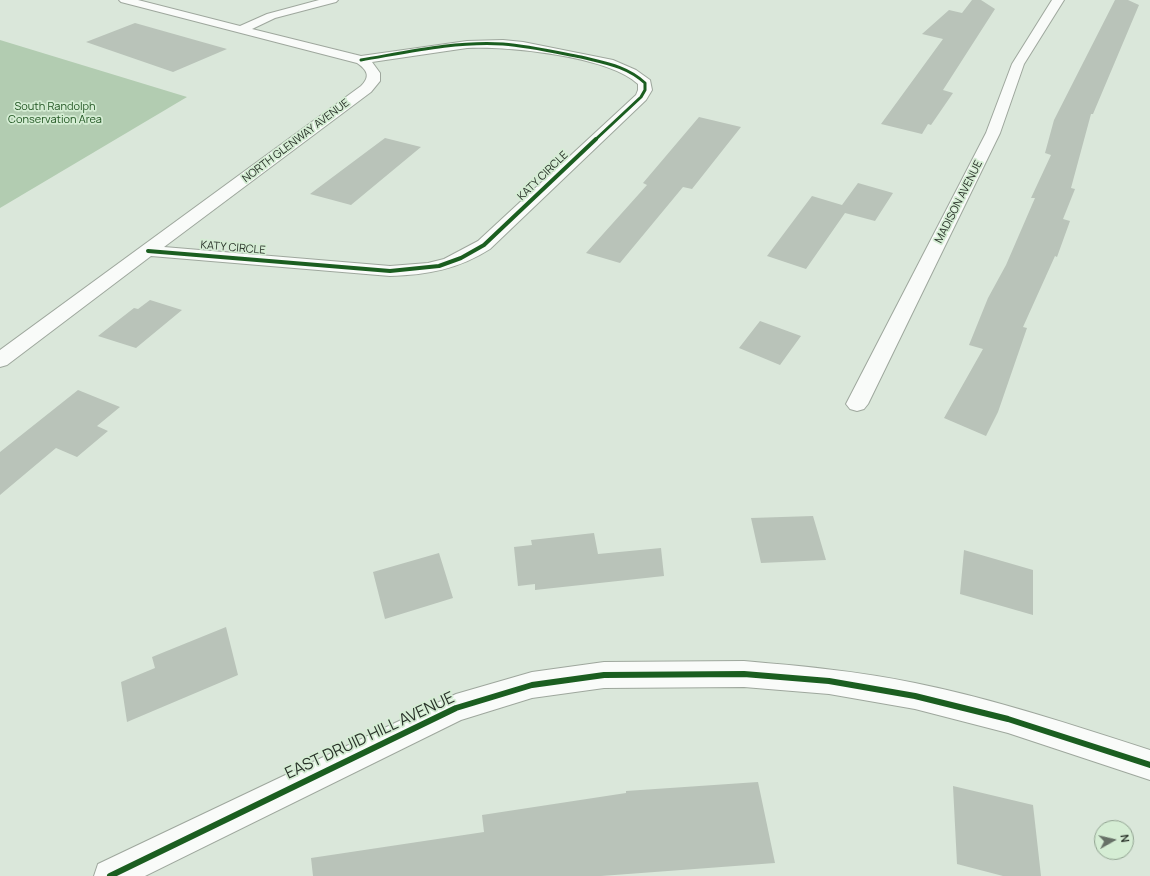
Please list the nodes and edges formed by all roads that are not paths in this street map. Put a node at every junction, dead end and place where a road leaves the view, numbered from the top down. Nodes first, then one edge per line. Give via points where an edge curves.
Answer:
1 (125, 0) edge
2 (332, 0) edge
3 (1058, 0) edge
4 (242, 29) junction
5 (361, 60) junction
6 (148, 251) junction
7 (0, 360) edge
8 (857, 404) dead end
9 (1150, 765) edge
10 (110, 876) edge

1 - 4 street
2 - 4 street via 271,16
3 - 8 street, MADISON AVENUE via 1018,64 993,133
4 - 5 street
5 - 6 street, NORTH GLENWAY AVENUE via 370,66 374,73 373,80 366,89
5 - 6 street, KATY CIRCLE via 452,47 502,44 543,49 624,68 638,75 645,83 645,90 641,97 484,246 466,258 442,266 390,271
6 - 7 street, NORTH GLENWAY AVENUE
9 - 10 street, EAST DRUID HILL AVENUE via 1008,719 915,696 829,681 744,674 604,675 532,685 456,708

